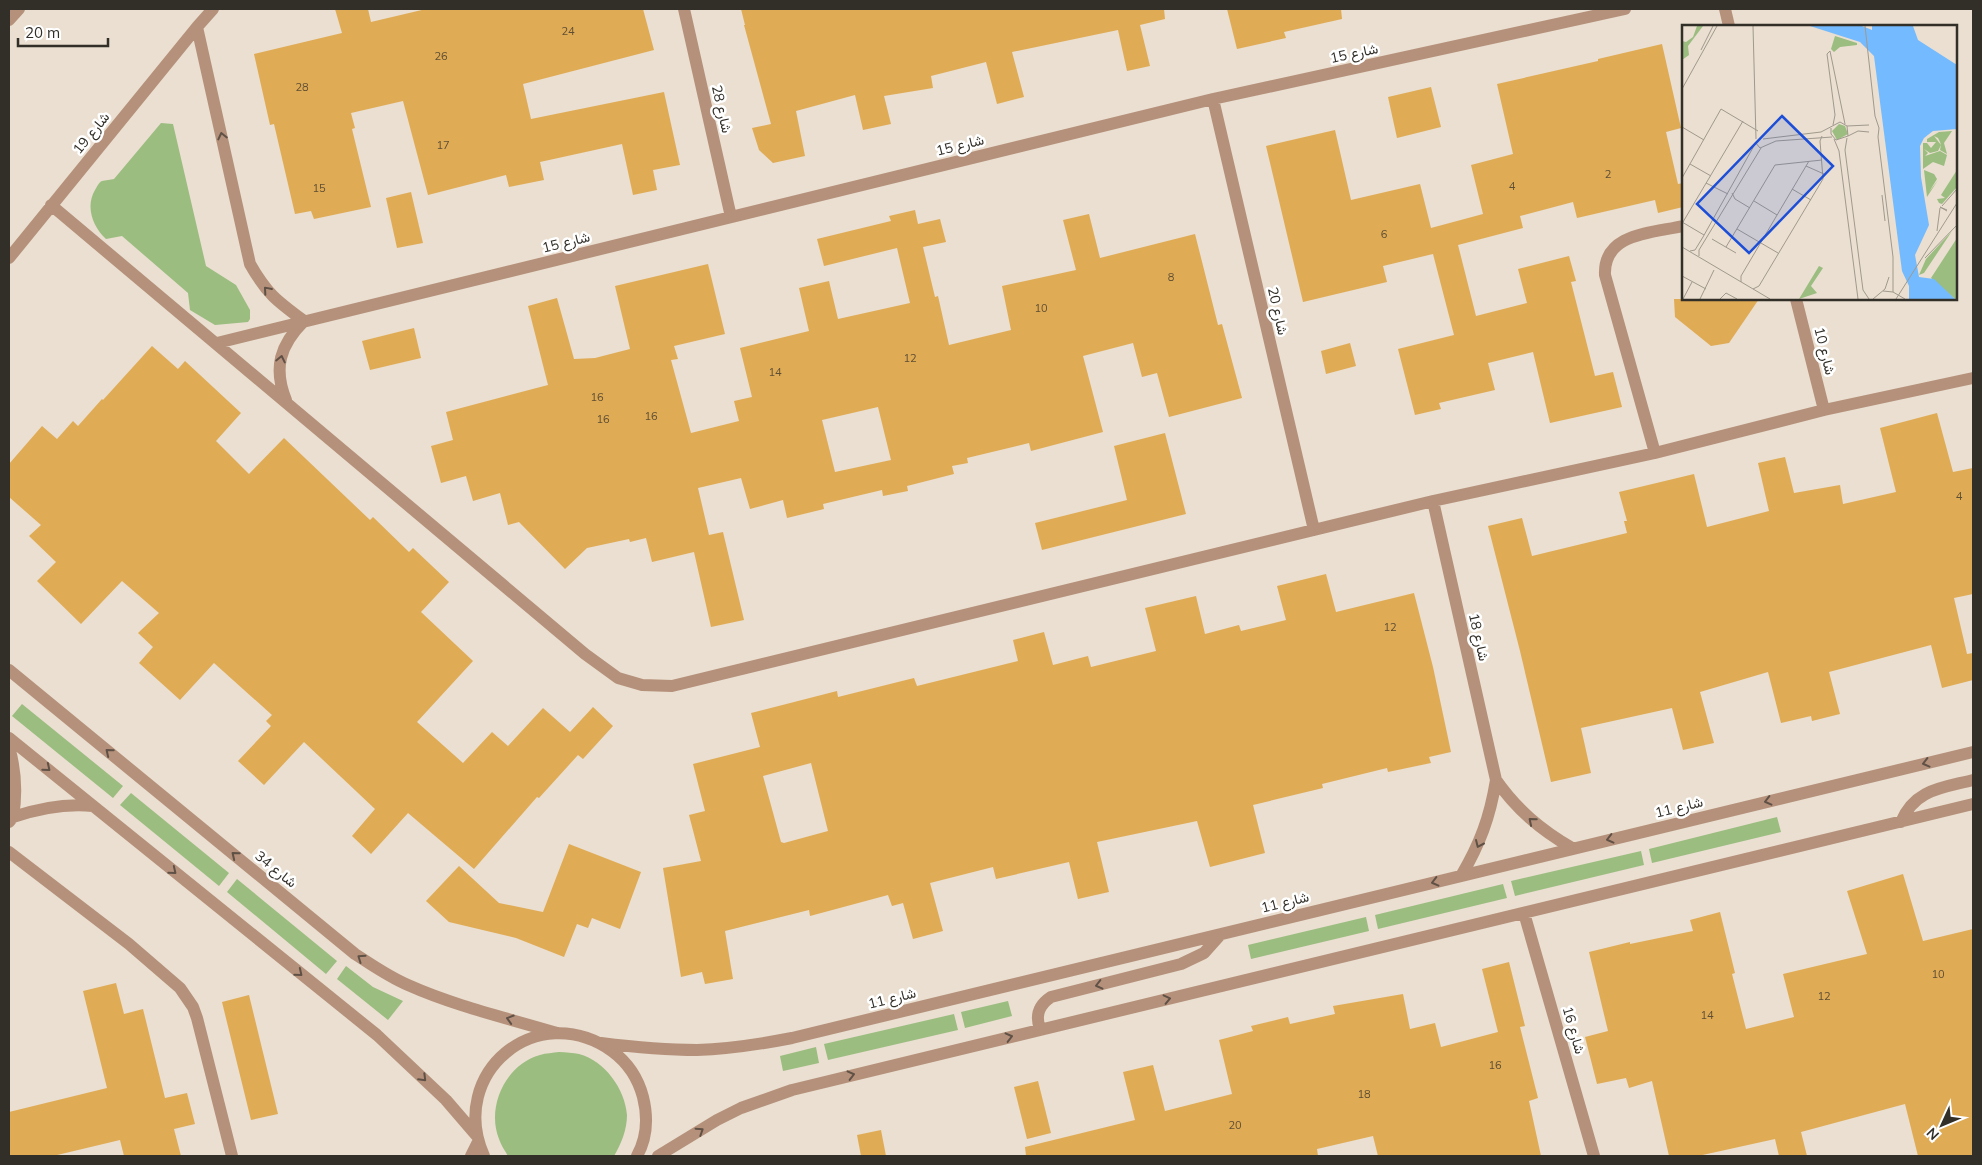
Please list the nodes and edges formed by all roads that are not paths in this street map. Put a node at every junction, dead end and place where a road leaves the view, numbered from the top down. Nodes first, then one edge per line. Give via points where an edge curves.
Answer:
1 (19, 9) edge
2 (214, 9) edge
3 (684, 9) edge
4 (1625, 9) edge
5 (1725, 9) edge
6 (9, 20) edge
7 (1729, 25) edge
8 (197, 26) junction
9 (1212, 99) junction
10 (52, 205) junction
11 (731, 217) junction
12 (1682, 226) edge
13 (9, 258) edge
14 (1796, 300) edge
15 (304, 321) junction
16 (217, 343) junction
17 (1973, 378) edge
18 (287, 402) junction
19 (1824, 410) junction
20 (1655, 453) junction
21 (1432, 501) junction
22 (1314, 530) junction
23 (9, 670) edge
24 (9, 738) edge
25 (9, 748) edge
26 (1973, 752) edge
27 (1496, 780) junction
28 (1973, 780) edge
29 (1973, 804) edge
30 (94, 806) junction
31 (11, 820) edge
32 (1901, 822) junction
33 (1572, 848) junction
34 (9, 852) edge
35 (1461, 876) junction
36 (1524, 913) junction
37 (1220, 934) junction
38 (1040, 1029) junction
39 (557, 1033) junction
40 (601, 1043) junction
41 (477, 1139) junction
42 (232, 1156) edge
43 (472, 1156) edge
44 (484, 1156) edge
45 (637, 1156) edge
46 (658, 1156) edge
47 (1594, 1156) edge

1 - 6 street
2 - 8 street, شارع 19
3 - 11 street, شارع 28
4 - 9 street, شارع 15
5 - 7 street
8 - 10 street, شارع 19
15 -> 8 street via 262,286 250,264
9 - 11 street, شارع 15
9 - 22 street, شارع 20
10 - 13 street, شارع 19
10 - 16 street
11 - 15 street, شارع 15
12 - 20 street via 1625,240 1611,250 1605,266 1605,276
14 - 19 street, شارع 10
15 - 16 street, شارع 15
18 -> 15 street via 281,388 281,357 294,331
16 - 18 street
17 - 19 street
18 - 22 street via 585,654 618,678 642,685 672,686
19 - 20 street
20 - 21 street
21 - 22 street
21 - 27 street, شارع 18
39 -> 23 street, شارع 34 via 433,996 406,985 355,954
24 -> 30 street
25 - 31 street via 16,789
26 -> 33 street, شارع 11
33 -> 27 street, شارع 18 via 1530,820
27 -> 35 street, شارع 18 via 1485,830
28 - 32 street via 1923,794 1913,801
29 - 32 street
30 - 31 street via 52,806
30 -> 41 street via 377,1035 446,1100
32 - 36 street
33 - 35 street, شارع 11
34 - 42 street via 129,944 184,992 197,1018
35 -> 37 street, شارع 11
38 -> 36 street
36 - 47 street, شارع 16
37 -> 38 street via 1204,953 1181,964 1051,997 1040,1007 1037,1022
37 - 40 street, شارع 11 via 761,1044 697,1050
46 -> 38 street via 717,1120 766,1098
39 - 40 street via 580,1035
39 - 41 street via 536,1036 517,1044 491,1068 478,1093 474,1115
40 - 45 street via 632,1071 641,1091 646,1112 645,1133
41 - 43 street
41 - 44 street

